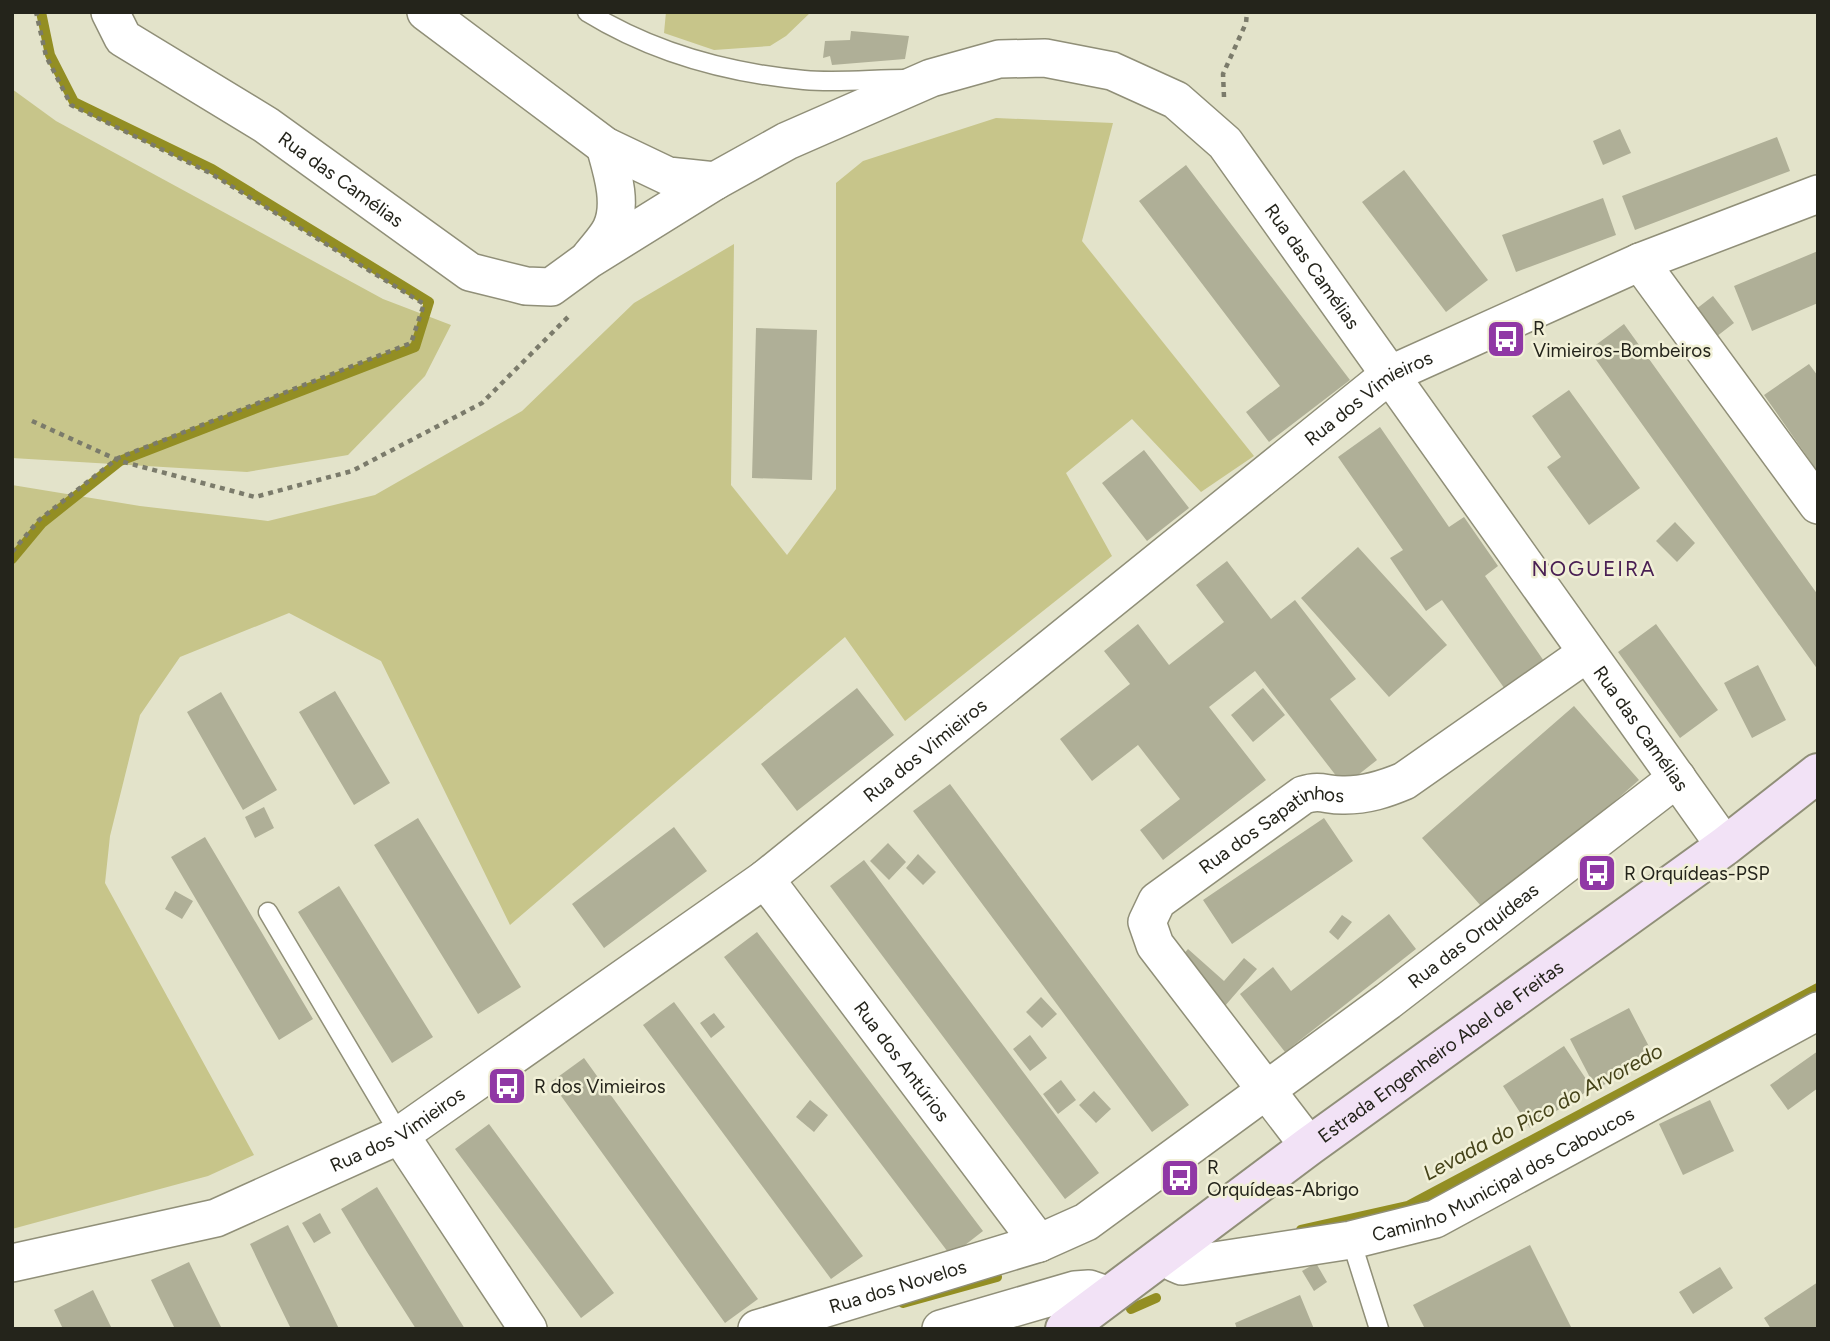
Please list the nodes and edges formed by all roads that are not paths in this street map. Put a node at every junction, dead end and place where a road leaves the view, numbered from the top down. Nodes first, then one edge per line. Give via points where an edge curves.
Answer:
1 (110, 12) edge
2 (426, 12) edge
3 (587, 12) edge
4 (931, 78) junction
5 (605, 146) junction
6 (715, 181) junction
7 (1818, 194) edge
8 (588, 260) junction
9 (1640, 262) junction
10 (1390, 375) junction
11 (1818, 505) edge
12 (1587, 653) junction
13 (1818, 773) edge
14 (1677, 778) junction
15 (1725, 846) junction
16 (765, 879) junction
17 (268, 912) dead end
18 (1818, 1011) edge
19 (1267, 1092) junction
20 (400, 1135) junction
21 (1309, 1146) junction
22 (1351, 1240) junction
23 (1039, 1243) junction
24 (1169, 1253) junction
25 (12, 1263) edge
26 (1109, 1296) junction
27 (528, 1329) edge
28 (757, 1329) edge
29 (941, 1329) edge
30 (1065, 1329) edge
31 (1379, 1329) edge

1 - 8 street, Rua das Camélias via 123,38 266,125 470,272 526,286 551,287
2 - 5 street
3 - 4 lane via 626,36 690,59 805,80
4 - 6 street, Rua das Camélias via 788,141
4 - 10 street, Rua das Camélias via 999,59 1045,58 1112,71 1176,100 1225,143
5 - 6 street via 668,176
5 - 8 street, Rua das Camélias via 616,206 612,228
6 - 8 street, Rua das Camélias
7 - 9 street, Rua dos Vimieiros
9 - 10 street, Rua dos Vimieiros
9 - 11 street
10 - 12 street, Rua das Camélias
10 - 16 street, Rua dos Vimieiros
12 - 14 street, Rua das Camélias
12 - 19 street, Rua dos Sapatinhos via 1404,781 1376,792 1343,796 1321,790 1303,795 1157,901 1147,922 1156,945
13 - 15 main road, Estrada Engenheiro Abel de Freitas
14 - 15 street, Rua das Camélias
14 - 19 street, Rua das Orquídeas
15 - 21 main road, Estrada Engenheiro Abel de Freitas
16 - 20 street, Rua dos Vimieiros
16 - 23 street, Rua dos Antúrios
17 - 20 lane
18 - 22 street, Caminho Municipal dos Caboucos via 1435,1219
19 - 21 street, Rua dos Sapatinhos
19 - 23 street, Rua das Orquídeas via 1086,1222
20 - 25 street, Rua dos Vimieiros via 216,1218
20 - 27 street
21 - 24 main road, Estrada Engenheiro Abel de Freitas
22 - 24 street, Caminho Municipal dos Caboucos via 1182,1266
22 - 31 lane
23 - 28 street, Rua dos Novelos
24 - 26 main road, Estrada Engenheiro Abel de Freitas
26 - 29 street via 1075,1290
26 - 30 main road, Estrada Engenheiro Abel de Freitas

